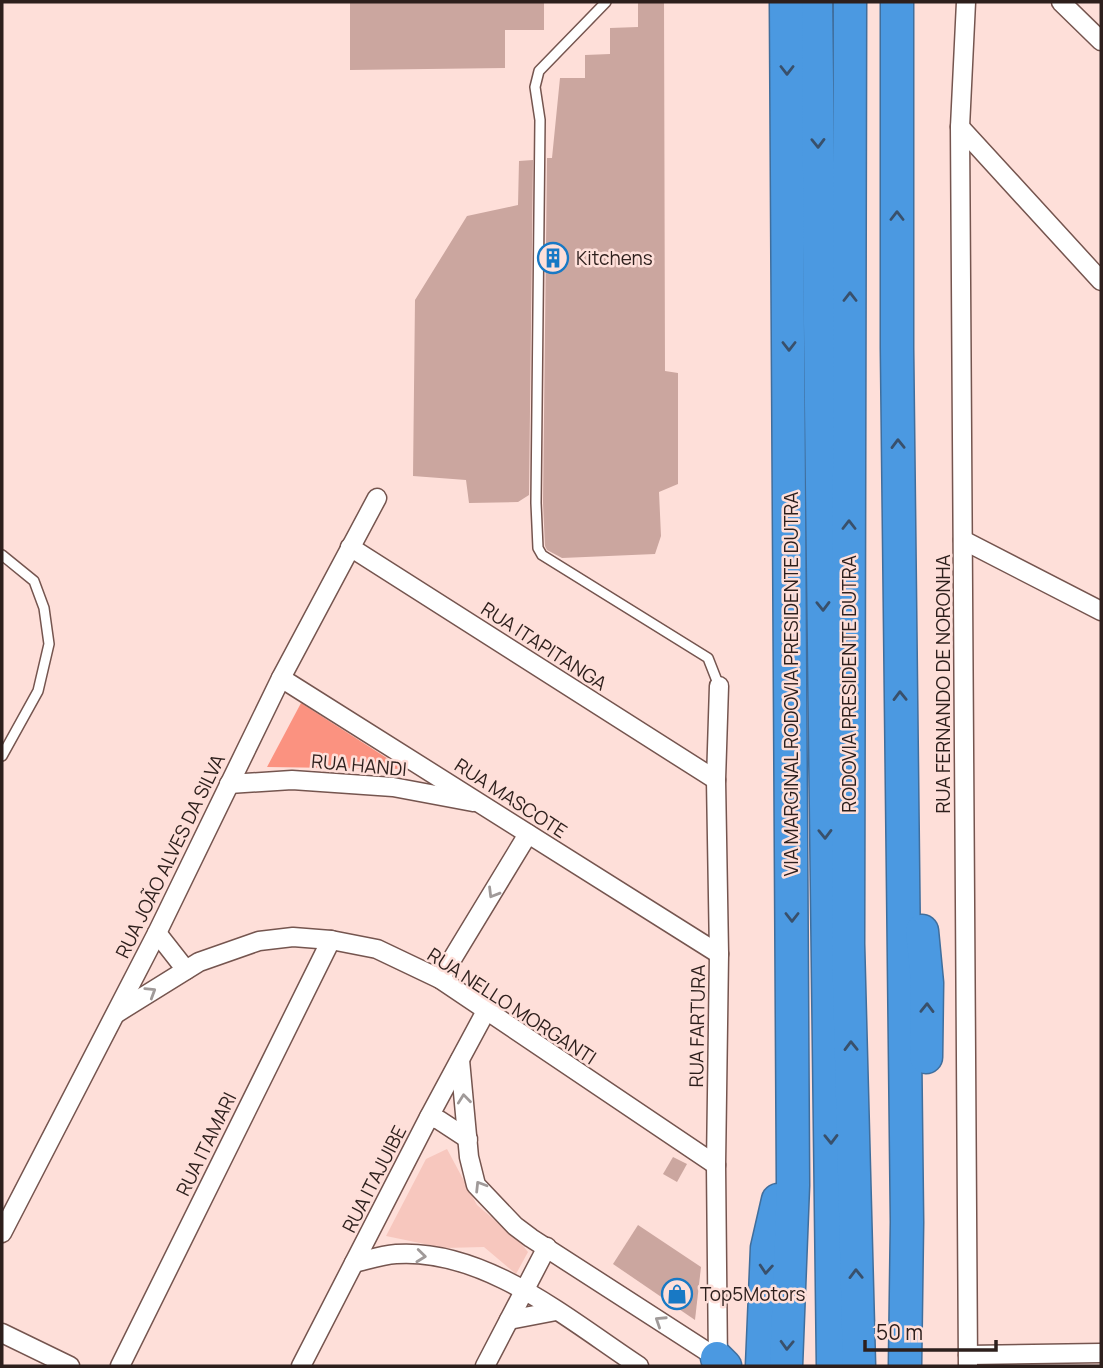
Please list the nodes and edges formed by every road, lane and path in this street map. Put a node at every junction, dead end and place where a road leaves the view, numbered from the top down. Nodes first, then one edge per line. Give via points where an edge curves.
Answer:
1 (606, 2) edge
2 (786, 2) edge
3 (816, 2) edge
4 (850, 2) edge
5 (897, 2) edge
6 (966, 2) edge
7 (1061, 2) edge
8 (1101, 41) edge
9 (960, 127) junction
10 (1101, 281) edge
11 (377, 498) dead end
12 (963, 540) junction
13 (350, 547) junction
14 (2, 555) edge
15 (1101, 611) edge
16 (281, 678) junction
17 (719, 686) joint
18 (2, 756) edge
19 (716, 780) junction
20 (229, 784) junction
21 (483, 804) junction
22 (528, 834) junction
23 (157, 933) junction
24 (331, 940) junction
25 (719, 954) junction
26 (186, 970) junction
27 (440, 979) junction
28 (486, 1012) junction
29 (116, 1014) junction
30 (460, 1060) junction
31 (429, 1117) junction
32 (793, 1130) junction
33 (468, 1139) junction
34 (716, 1166) junction
35 (2, 1233) edge
36 (547, 1247) junction
37 (354, 1264) junction
38 (525, 1290) junction
39 (556, 1311) junction
40 (509, 1320) junction
41 (2, 1333) edge
42 (1101, 1353) edge
43 (968, 1361) edge
44 (720, 1364) edge
45 (71, 1366) edge
46 (120, 1366) edge
47 (301, 1366) edge
48 (485, 1366) edge
49 (639, 1366) edge
50 (762, 1366) edge
51 (786, 1366) edge
52 (832, 1366) edge
53 (859, 1366) edge
54 (905, 1366) edge

1 - 17 lane via 540,71 535,87 540,120 538,548 542,555 708,658
2 -> 32 highway, VIA MARGINAL RODOVIA PRESIDENTE DUTRA
3 -> 52 highway, RODOVIA PRESIDENTE DUTRA
53 -> 4 highway, RODOVIA PRESIDENTE DUTRA via 848,944
54 -> 5 highway via 907,1222 926,1069 927,983 901,764
6 - 9 street, RUA FERNANDO DE NORONHA
7 - 8 street
9 - 10 street
9 - 12 street, RUA FERNANDO DE NORONHA
11 - 13 street, RUA JOÃO ALVES DA SILVA
12 - 15 street
12 - 43 street, RUA FERNANDO DE NORONHA
13 - 16 street, RUA JOÃO ALVES DA SILVA
13 - 19 street, RUA ITAPITANGA
14 - 18 lane via 34,581 49,644 38,691
16 - 20 street, RUA JOÃO ALVES DA SILVA
16 - 21 street, RUA MASCOTE
17 - 19 street, RUA FARTURA
19 - 25 street, RUA FARTURA
20 - 21 street, RUA HANDI via 292,780 381,786
20 - 23 street, RUA JOÃO ALVES DA SILVA
21 - 22 street, RUA MASCOTE
22 - 25 street, RUA MASCOTE
22 -> 27 street
23 - 26 street
23 - 29 street, RUA JOÃO ALVES DA SILVA
24 - 26 street, RUA NELLO MORGANTI via 293,937 259,941
24 - 27 street, RUA NELLO MORGANTI via 377,949
24 - 46 street, RUA ITAMARI
25 - 34 street, RUA FARTURA
29 -> 26 street, RUA NELLO MORGANTI
27 - 28 street, RUA NELLO MORGANTI
28 - 30 street, RUA ITAJUIBE
28 - 34 street, RUA NELLO MORGANTI
29 - 35 street, RUA JOÃO ALVES DA SILVA
30 - 31 street, RUA ITAJUIBE
33 -> 30 street
31 - 33 street
31 - 37 street, RUA ITAJUIBE
32 -> 50 highway via 767,1248
32 -> 51 highway, VIA MARGINAL RODOVIA PRESIDENTE DUTRA
36 -> 33 street via 515,1226 476,1185
34 - 44 street, RUA FARTURA
36 - 38 street
44 -> 36 street
37 -> 38 street via 394,1254 422,1255 480,1269
37 - 47 street, RUA ITAJUIBE
38 - 39 street
38 - 40 street
39 - 40 street
39 - 49 street
40 - 48 street
41 - 45 street
42 - 43 street

